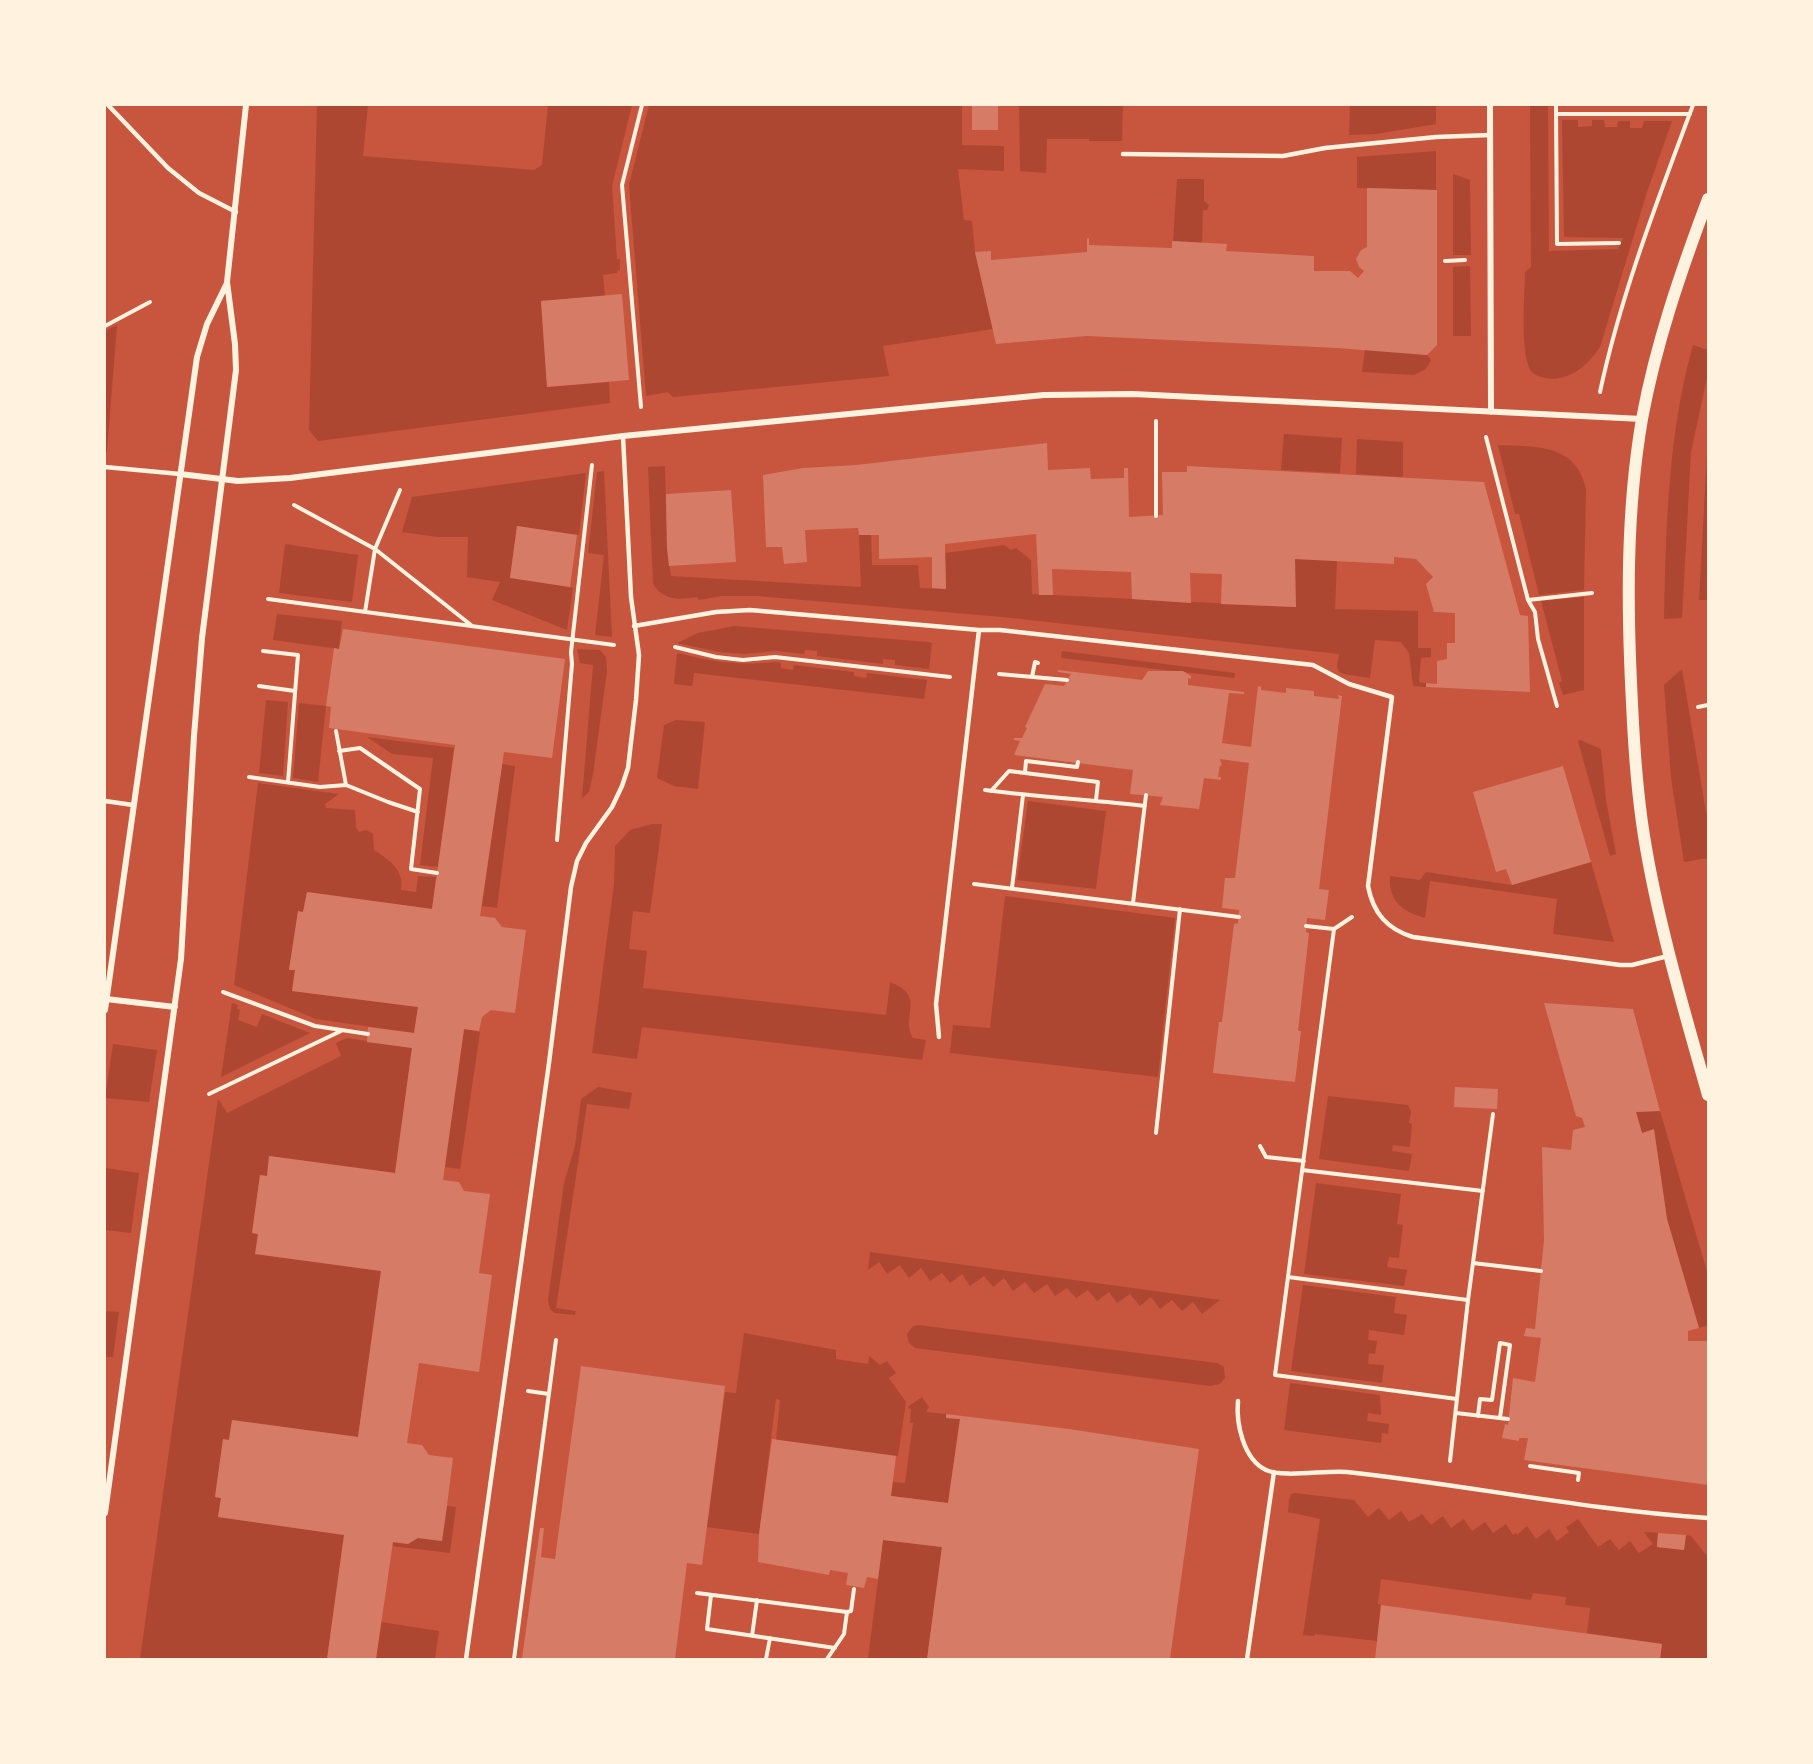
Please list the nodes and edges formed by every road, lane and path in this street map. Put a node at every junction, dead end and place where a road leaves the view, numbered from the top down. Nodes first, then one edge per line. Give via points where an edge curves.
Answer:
1 (108, 105) edge
2 (246, 105) edge
3 (642, 105) edge
4 (1490, 105) edge
5 (1556, 105) edge
6 (1693, 105) edge
7 (1556, 114) junction
8 (1689, 114) junction
9 (1490, 135) junction
10 (1123, 154) dead end
11 (1708, 199) edge
12 (236, 212) junction
13 (1619, 243) dead end
14 (227, 282) junction
15 (150, 302) dead end
16 (105, 326) edge
17 (641, 408) dead end
18 (1491, 412) junction
19 (1595, 417) junction
20 (1642, 419) junction
21 (1156, 421) dead end
22 (623, 436) junction
23 (1486, 438) dead end
24 (592, 465) dead end
25 (105, 467) edge
26 (180, 474) junction
27 (222, 480) junction
28 (400, 489) dead end
29 (292, 504) dead end
30 (1156, 516) dead end
31 (375, 549) junction
32 (1592, 593) dead end
33 (268, 599) dead end
34 (1528, 600) junction
35 (365, 612) junction
36 (471, 625) junction
37 (634, 626) junction
38 (980, 630) junction
39 (572, 639) junction
40 (612, 645) dead end
41 (638, 645) junction
42 (263, 651) dead end
43 (1045, 663) dead end
44 (975, 676) junction
45 (1032, 676) junction
46 (1067, 680) dead end
47 (259, 686) dead end
48 (295, 691) junction
49 (1708, 705) edge
50 (1557, 706) dead end
51 (1698, 707) dead end
52 (336, 732) dead end
53 (339, 751) junction
54 (1078, 762) dead end
55 (1025, 773) junction
56 (249, 777) dead end
57 (288, 782) junction
58 (346, 785) junction
59 (962, 788) junction
60 (991, 791) junction
61 (1023, 795) junction
62 (1146, 795) dead end
63 (1096, 800) junction
64 (105, 801) edge
65 (133, 805) junction
66 (1145, 806) junction
67 (418, 812) junction
68 (556, 846) dead end
69 (437, 873) dead end
70 (950, 881) junction
71 (1012, 888) junction
72 (1133, 903) junction
73 (1373, 903) junction
74 (1180, 909) junction
75 (1239, 917) dead end
76 (1306, 926) dead end
77 (1334, 929) junction
78 (1671, 955) junction
79 (106, 985) edge
80 (223, 992) dead end
81 (106, 999) edge
82 (175, 1007) junction
83 (105, 1010) edge
84 (342, 1030) junction
85 (368, 1034) dead end
86 (939, 1037) dead end
87 (209, 1094) dead end
88 (1708, 1095) edge
89 (1493, 1114) dead end
90 (1156, 1133) dead end
91 (1260, 1146) dead end
92 (1304, 1161) junction
93 (1302, 1170) junction
94 (1483, 1191) junction
95 (1473, 1263) junction
96 (1541, 1271) dead end
97 (1288, 1277) junction
98 (1468, 1300) junction
99 (556, 1340) dead end
100 (521, 1390) dead end
101 (549, 1394) junction
102 (1457, 1399) junction
103 (1238, 1401) dead end
104 (1456, 1413) junction
105 (1478, 1416) junction
106 (1500, 1419) junction
107 (1508, 1419) dead end
108 (1530, 1466) dead end
109 (1274, 1472) junction
110 (1578, 1483) dead end
111 (1448, 1486) junction
112 (105, 1513) edge
113 (1708, 1518) edge
114 (854, 1589) dead end
115 (697, 1593) dead end
116 (711, 1595) junction
117 (757, 1600) junction
118 (847, 1612) junction
119 (752, 1636) junction
120 (770, 1638) junction
121 (835, 1648) junction
122 (466, 1659) edge
123 (514, 1659) edge
124 (766, 1659) edge
125 (827, 1659) edge
126 (1247, 1659) edge

1 - 12 lane via 168,168 199,193
2 - 12 street
3 - 17 path via 622,185
4 - 9 street
5 - 7 path
6 - 8 path
7 - 8 path
7 - 13 path via 1557,244
8 - 19 path via 1608,353
9 - 10 lane via 1325,148 1283,156
9 - 18 street
11 - 20 main road via 1662,331
12 - 14 street
14 - 26 street via 196,357
14 - 27 street via 236,370
15 - 16 path
18 - 19 street
18 - 22 street via 1133,394 1044,395
19 - 20 street
20 - 78 main road via 1631,513 1629,661 1644,837
21 - 30 path
22 - 27 street via 290,478
22 - 37 lane
23 - 34 path
24 - 39 path
25 - 26 lane
26 - 27 street
26 - 65 street
27 - 82 street via 199,672
28 - 31 path
29 - 31 path
31 - 35 path
31 - 36 path
32 - 34 path
33 - 35 path
34 - 50 path via 1535,612 1538,639
35 - 36 path
36 - 39 path
37 - 38 lane via 750,610
37 - 41 lane
38 - 44 lane
38 - 73 lane via 1313,665 1349,684 1392,698 1368,875
39 - 40 path
39 - 68 path
41 - 44 path via 672,646 734,659 775,657 953,677
41 - 122 lane via 639,669 626,777 612,807 586,843 571,886
42 - 48 path via 298,655
43 - 45 path via 1035,663
44 - 45 path
44 - 59 lane
45 - 46 path
47 - 48 path
48 - 57 path
49 - 51 path
52 - 53 path
53 - 58 path
53 - 67 path via 360,748 420,789
54 - 55 path via 1077,767 1026,761
55 - 60 path via 1009,771
55 - 63 path via 1098,782
56 - 57 path
57 - 58 path via 320,787
58 - 67 path
59 - 60 path
59 - 70 lane
60 - 61 path
61 - 63 path
61 - 71 path
62 - 66 path
63 - 66 path
64 - 65 lane
65 - 79 street
66 - 72 path
67 - 69 path via 411,869
70 - 71 path
70 - 86 lane via 936,1004
71 - 72 path
72 - 74 path
73 - 77 path
73 - 78 lane via 1389,927 1413,937 1620,965
74 - 75 path
74 - 90 path
76 - 77 path
77 - 92 path
78 - 88 main road
79 - 81 street
80 - 84 path via 315,1026
81 - 82 street
81 - 83 street
82 - 112 street
84 - 85 path
84 - 87 path
89 - 94 path
91 - 92 path via 1266,1157
92 - 93 path
93 - 94 path
93 - 97 path
94 - 95 path
95 - 96 path
95 - 98 path
97 - 98 path
97 - 102 path via 1275,1375
98 - 102 path
99 - 101 path
100 - 101 path
101 - 123 path
102 - 104 path
103 - 109 lane via 1238,1421 1247,1448 1261,1467
104 - 105 path
104 - 111 path
105 - 106 path
105 - 106 path via 1480,1399 1492,1400 1500,1343 1510,1345
106 - 107 path
108 - 110 path via 1579,1473
109 - 111 lane via 1345,1472
109 - 126 lane
111 - 113 lane
114 - 118 path via 851,1611
115 - 116 path
116 - 117 path
116 - 119 path via 707,1629
117 - 118 path
117 - 119 path
118 - 121 path via 844,1634
119 - 120 path
120 - 121 path
120 - 124 path
121 - 125 path

